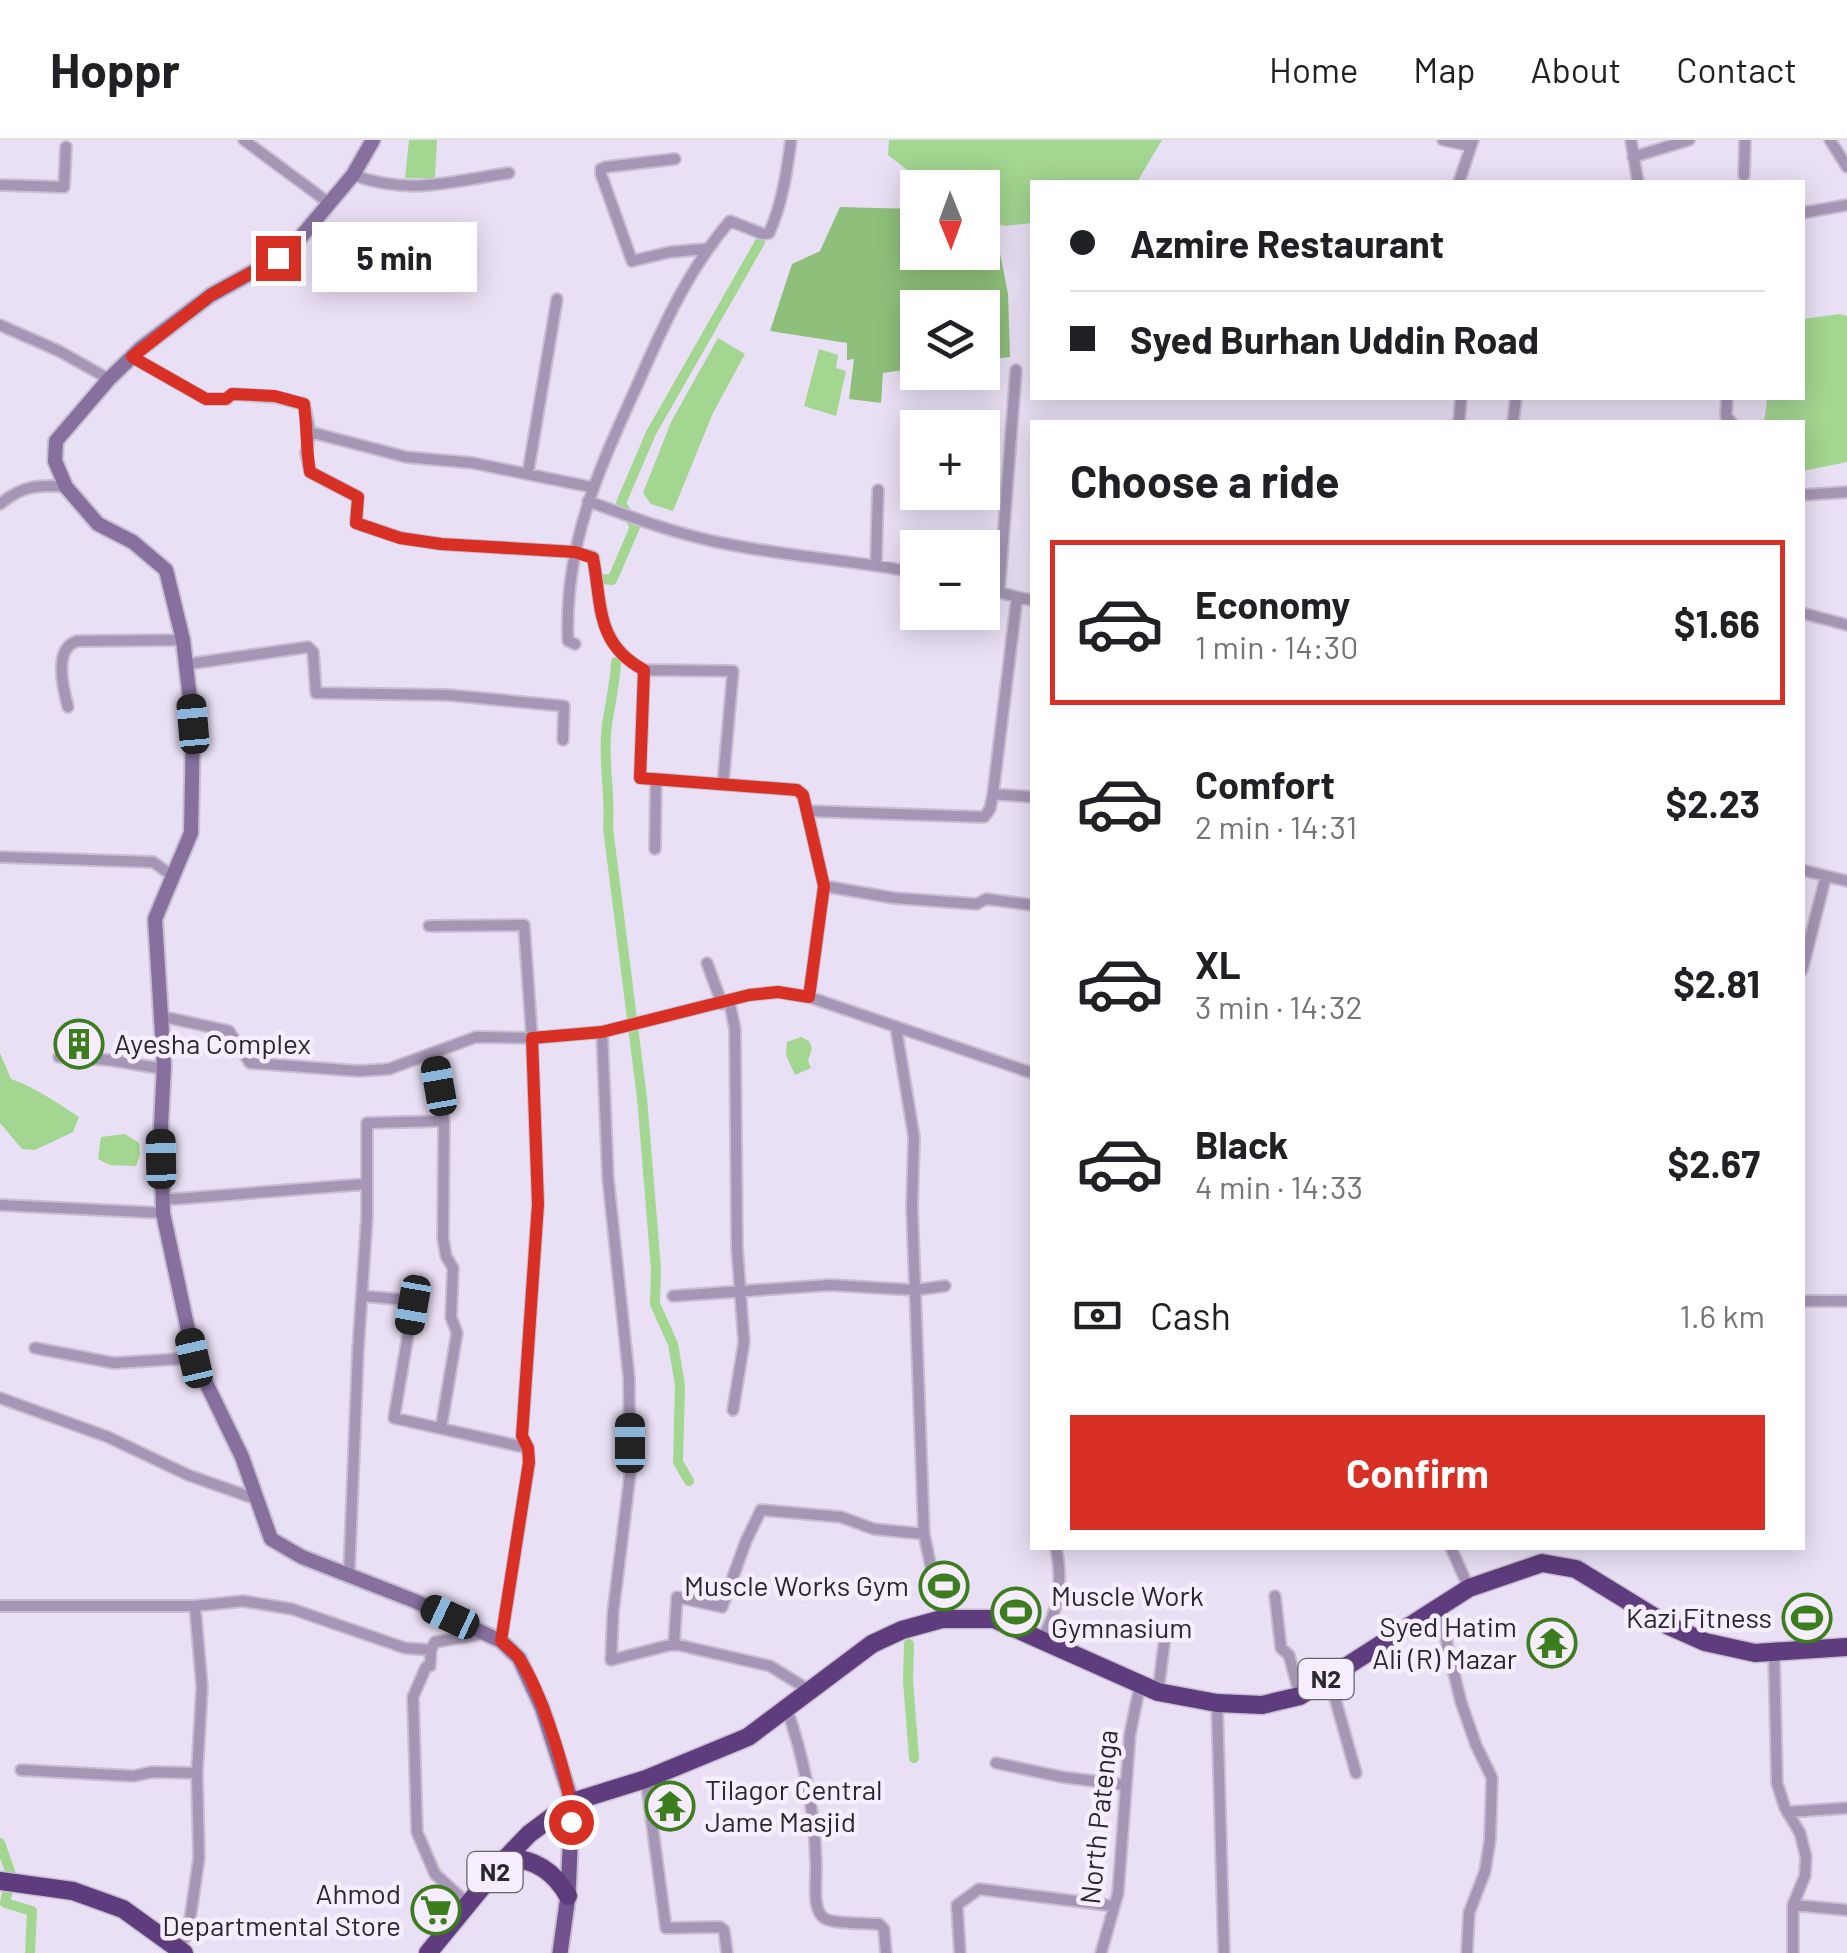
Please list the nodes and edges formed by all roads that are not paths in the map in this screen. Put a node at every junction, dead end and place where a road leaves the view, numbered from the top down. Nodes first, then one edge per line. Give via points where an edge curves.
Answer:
1 (244, 140) edge
2 (373, 140) edge
3 (792, 140) edge
4 (1443, 140) edge
5 (1630, 140) edge
6 (1689, 140) edge
7 (1744, 140) edge
8 (1830, 140) edge
9 (1472, 143) edge
10 (66, 147) dead end
11 (1633, 157) junction
12 (674, 159) dead end
13 (1847, 167) edge
14 (509, 173) dead end
15 (353, 175) junction
16 (1744, 175) dead end
17 (1460, 180) edge
18 (1638, 180) edge
19 (0, 185) edge
20 (330, 203) junction
21 (1847, 205) edge
22 (1805, 212) edge
23 (705, 250) junction
24 (557, 299) dead end
25 (0, 325) edge
26 (132, 357) junction
27 (1016, 370) dead end
28 (109, 380) junction
29 (310, 432) junction
30 (528, 473) junction
31 (66, 487) junction
32 (591, 488) junction
33 (878, 490) dead end
34 (1847, 492) edge
35 (1805, 494) edge
36 (594, 503) junction
37 (0, 504) edge
38 (575, 552) junction
39 (876, 564) junction
40 (900, 569) edge
41 (1000, 579) edge
42 (1000, 592) edge
43 (1017, 597) junction
44 (1030, 600) edge
45 (1805, 613) edge
46 (1847, 625) edge
47 (183, 640) junction
48 (575, 644) dead end
49 (188, 664) junction
50 (644, 670) junction
51 (68, 708) dead end
52 (563, 740) dead end
53 (656, 780) junction
54 (724, 784) junction
55 (993, 794) junction
56 (1030, 797) edge
57 (807, 812) junction
58 (655, 849) dead end
59 (0, 857) edge
60 (1805, 871) edge
61 (1826, 876) junction
62 (174, 878) junction
63 (1847, 882) edge
64 (824, 886) junction
65 (1030, 905) edge
66 (429, 926) dead end
67 (1805, 958) edge
68 (708, 962) dead end
69 (809, 997) junction
70 (725, 1002) junction
71 (160, 1016) junction
72 (896, 1028) junction
73 (602, 1032) junction
74 (532, 1038) junction
75 (433, 1054) junction
76 (60, 1057) dead end
77 (164, 1068) junction
78 (1030, 1072) edge
79 (444, 1121) junction
80 (367, 1184) junction
81 (0, 1205) edge
82 (162, 1207) junction
83 (945, 1286) dead end
84 (740, 1290) junction
85 (915, 1290) junction
86 (362, 1296) junction
87 (673, 1296) dead end
88 (1805, 1301) edge
89 (1847, 1301) edge
90 (35, 1348) dead end
91 (194, 1358) junction
92 (0, 1398) edge
93 (733, 1410) dead end
94 (442, 1428) junction
95 (528, 1448) junction
96 (256, 1499) junction
97 (924, 1534) junction
98 (1056, 1550) edge
99 (1452, 1550) edge
100 (1543, 1555) edge
101 (349, 1576) junction
102 (1469, 1588) junction
103 (1276, 1596) dead end
104 (1441, 1603) junction
105 (0, 1606) edge
106 (194, 1606) junction
107 (942, 1620) junction
108 (484, 1634) junction
109 (1165, 1637) dead end
110 (1042, 1639) junction
111 (501, 1641) junction
112 (674, 1644) junction
113 (1847, 1646) edge
114 (431, 1650) junction
115 (1774, 1652) junction
116 (1329, 1678) junction
117 (1149, 1688) junction
118 (808, 1690) junction
119 (1300, 1696) junction
120 (1217, 1702) junction
121 (787, 1709) junction
122 (996, 1763) dead end
123 (21, 1770) dead end
124 (197, 1773) junction
125 (1356, 1773) dead end
126 (646, 1779) junction
127 (1125, 1784) junction
128 (572, 1802) junction
129 (1847, 1808) edge
130 (1788, 1812) junction
131 (506, 1858) junction
132 (0, 1881) edge
133 (568, 1896) junction
134 (468, 1904) junction
135 (1793, 1905) junction
136 (1114, 1906) junction
137 (1847, 1910) edge
138 (181, 1951) edge
139 (428, 1953) edge
140 (560, 1953) edge
141 (727, 1953) edge
142 (886, 1953) edge
143 (960, 1953) edge
144 (1101, 1953) edge
145 (1224, 1953) edge
146 (1467, 1953) edge
147 (1793, 1953) edge

1 - 20 street
2 - 15 street
3 - 23 street via 770,233 730,221
4 - 9 street
5 - 11 street
6 - 11 street
7 - 16 street
8 - 13 street
9 - 17 street
10 - 19 street via 64,186
11 - 18 street
12 - 23 street via 606,167 600,174 632,261
14 - 15 street via 422,187
15 - 20 street
20 - 26 street via 278,258 211,295
21 - 22 street
23 - 32 street
24 - 30 street
25 - 28 street
26 - 28 street
26 - 29 street via 206,399 275,396 304,404
27 - 41 street
28 - 31 street via 56,441 55,460
29 - 30 street via 406,457
29 - 38 street via 310,472 358,497 356,523 441,544
30 - 32 street
31 - 37 street via 38,484
31 - 47 street via 98,524 134,542 166,570
32 - 36 street
33 - 39 street
34 - 35 street
36 - 38 street
36 - 39 street via 724,544
38 - 48 street via 566,607 568,641
38 - 50 street via 593,558 598,608 617,650
39 - 40 street
42 - 43 street
43 - 44 street
43 - 55 street
45 - 46 street
47 - 49 street
47 - 51 street via 68,644 62,686
49 - 52 street via 308,648 316,692 564,706
49 - 62 street via 192,834
50 - 53 street via 639,770 640,778
50 - 54 street via 733,671
53 - 54 street
53 - 58 street
54 - 57 street via 797,790
55 - 56 street
55 - 57 street via 984,817
57 - 64 street
59 - 62 street via 152,862
60 - 61 street
61 - 63 street
61 - 67 street
62 - 71 street via 156,919
64 - 65 street via 894,898
64 - 69 street
66 - 74 street via 524,925
68 - 70 street
69 - 70 street via 778,992
69 - 72 street
70 - 73 street
70 - 84 street via 735,1029
71 - 75 street via 228,1031 250,1062 281,1067 374,1070
71 - 77 street
72 - 78 street
72 - 85 street via 914,1137
73 - 74 street
73 - 112 street via 608,1178 629,1378 630,1475 610,1654 615,1660
74 - 75 street via 476,1036
74 - 95 street via 538,1204 522,1436
75 - 79 street
76 - 77 street
77 - 82 street
79 - 80 street via 366,1123
79 - 94 street via 443,1238 453,1268 451,1318 457,1334
80 - 82 street
80 - 86 street
81 - 82 street
82 - 91 street
83 - 85 street
84 - 85 street
84 - 87 street
84 - 93 street via 744,1342
85 - 97 street
86 - 94 street via 412,1301 394,1418
86 - 101 street
88 - 89 street
90 - 91 street via 114,1363
91 - 96 street
92 - 96 street
94 - 95 street
95 - 111 street
96 - 101 street via 270,1539
97 - 107 street
97 - 112 street via 874,1529 841,1516 761,1510 722,1607 677,1597
98 - 110 street via 1060,1586
99 - 102 street
100 - 102 highway, N2
100 - 115 highway, N2 via 1705,1642
101 - 108 street
102 - 104 highway, N2
103 - 119 street via 1282,1648
104 - 116 highway, N2
104 - 146 street via 1461,1702 1492,1778 1490,1840 1468,1913
105 - 106 street
106 - 114 street via 243,1600
106 - 124 street via 202,1686
107 - 110 highway, N2 via 994,1619
107 - 118 highway, N2 via 872,1644
108 - 111 street
108 - 114 street via 434,1642
109 - 117 street, North Patenga
110 - 117 highway, N2
111 - 128 street via 519,1658 542,1708
112 - 118 street via 770,1666
113 - 115 highway, N2
114 - 134 street via 414,1697 417,1832 434,1874
115 - 130 street via 1777,1783
116 - 119 highway, N2
116 - 125 street
117 - 120 highway, N2
117 - 127 street, North Patenga
118 - 121 highway, N2
119 - 120 highway, N2 via 1262,1705
120 - 145 street
121 - 126 highway, N2 via 748,1737
121 - 142 street via 805,1763 817,1909 832,1920 879,1924
122 - 127 street
123 - 124 street
124 - 138 street via 199,1858
126 - 128 highway, N2
126 - 141 street via 666,1928 720,1927
127 - 136 street, North Patenga
128 - 131 highway, N2
128 - 133 main road
129 - 130 street
130 - 135 street via 1806,1856 1806,1876
131 - 133 highway via 526,1858 548,1871
131 - 134 highway, N2
132 - 138 highway via 74,1891 123,1909
133 - 140 main road
134 - 139 highway, N2
135 - 137 street
135 - 147 street
136 - 143 street via 979,1888 957,1905
136 - 144 street, North Patenga

